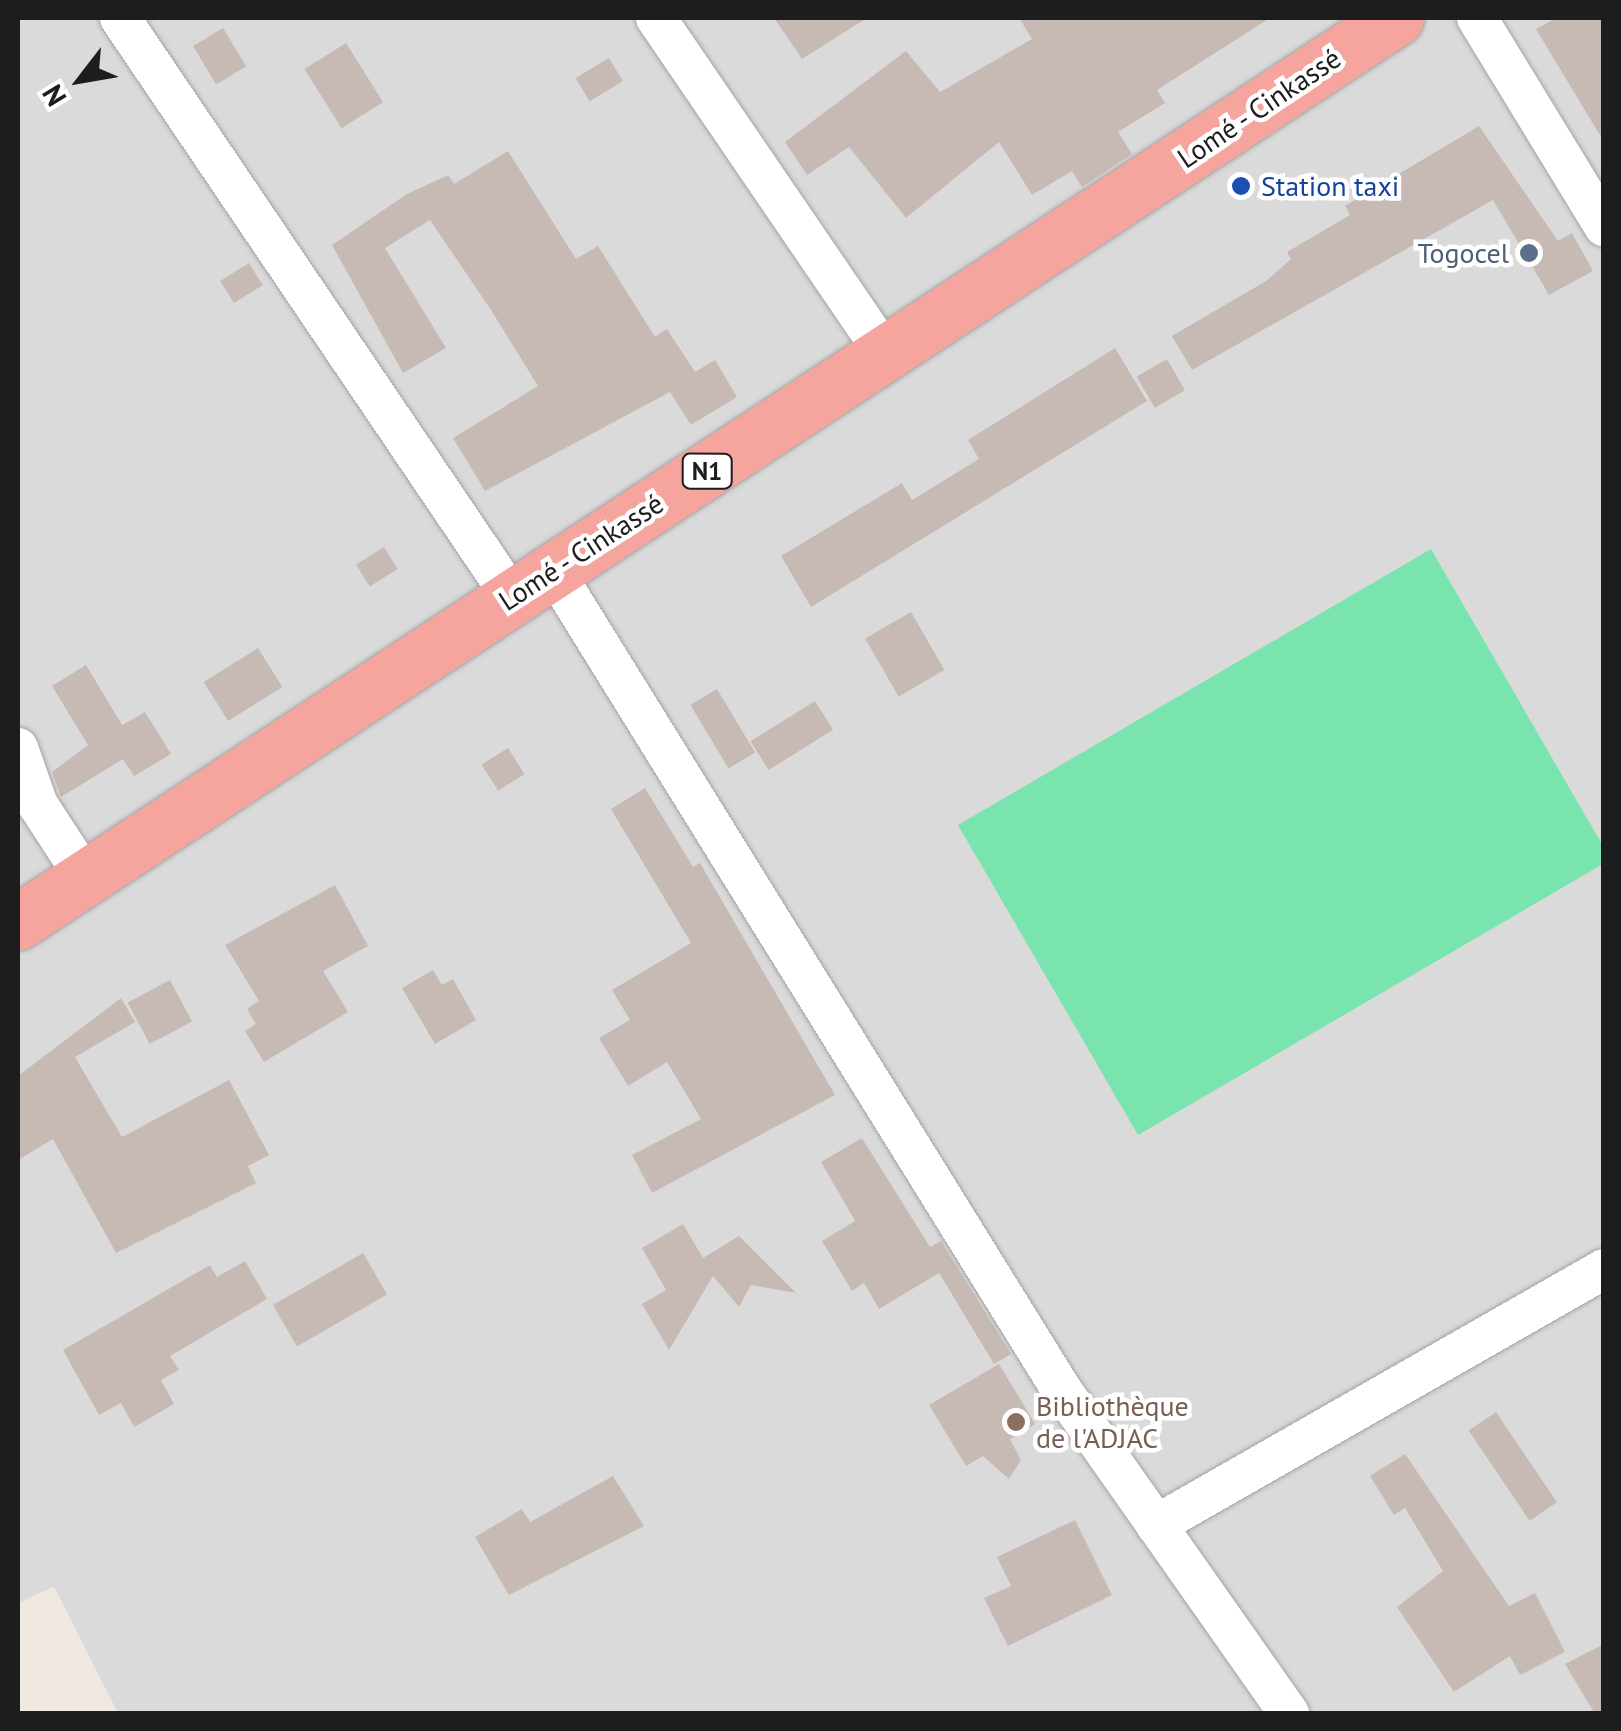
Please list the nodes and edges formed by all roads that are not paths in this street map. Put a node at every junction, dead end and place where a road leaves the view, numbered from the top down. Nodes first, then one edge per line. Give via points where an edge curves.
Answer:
1 (120, 18) edge
2 (656, 18) edge
3 (1396, 18) edge
4 (1477, 18) edge
5 (1604, 226) edge
6 (886, 355) junction
7 (533, 584) junction
8 (18, 748) edge
9 (84, 878) junction
10 (18, 922) edge
11 (1604, 1269) edge
12 (1156, 1524) junction
13 (1288, 1714) edge

1 - 7 street
2 - 6 street
3 - 6 highway, Lomé - Cinkassé / N1
4 - 5 street
6 - 7 highway, Lomé - Cinkassé / N1
7 - 9 highway, Lomé - Cinkassé / N1
7 - 12 street
8 - 9 street via 38,805
9 - 10 highway, Lomé - Cinkassé / N1
11 - 12 street
12 - 13 street

